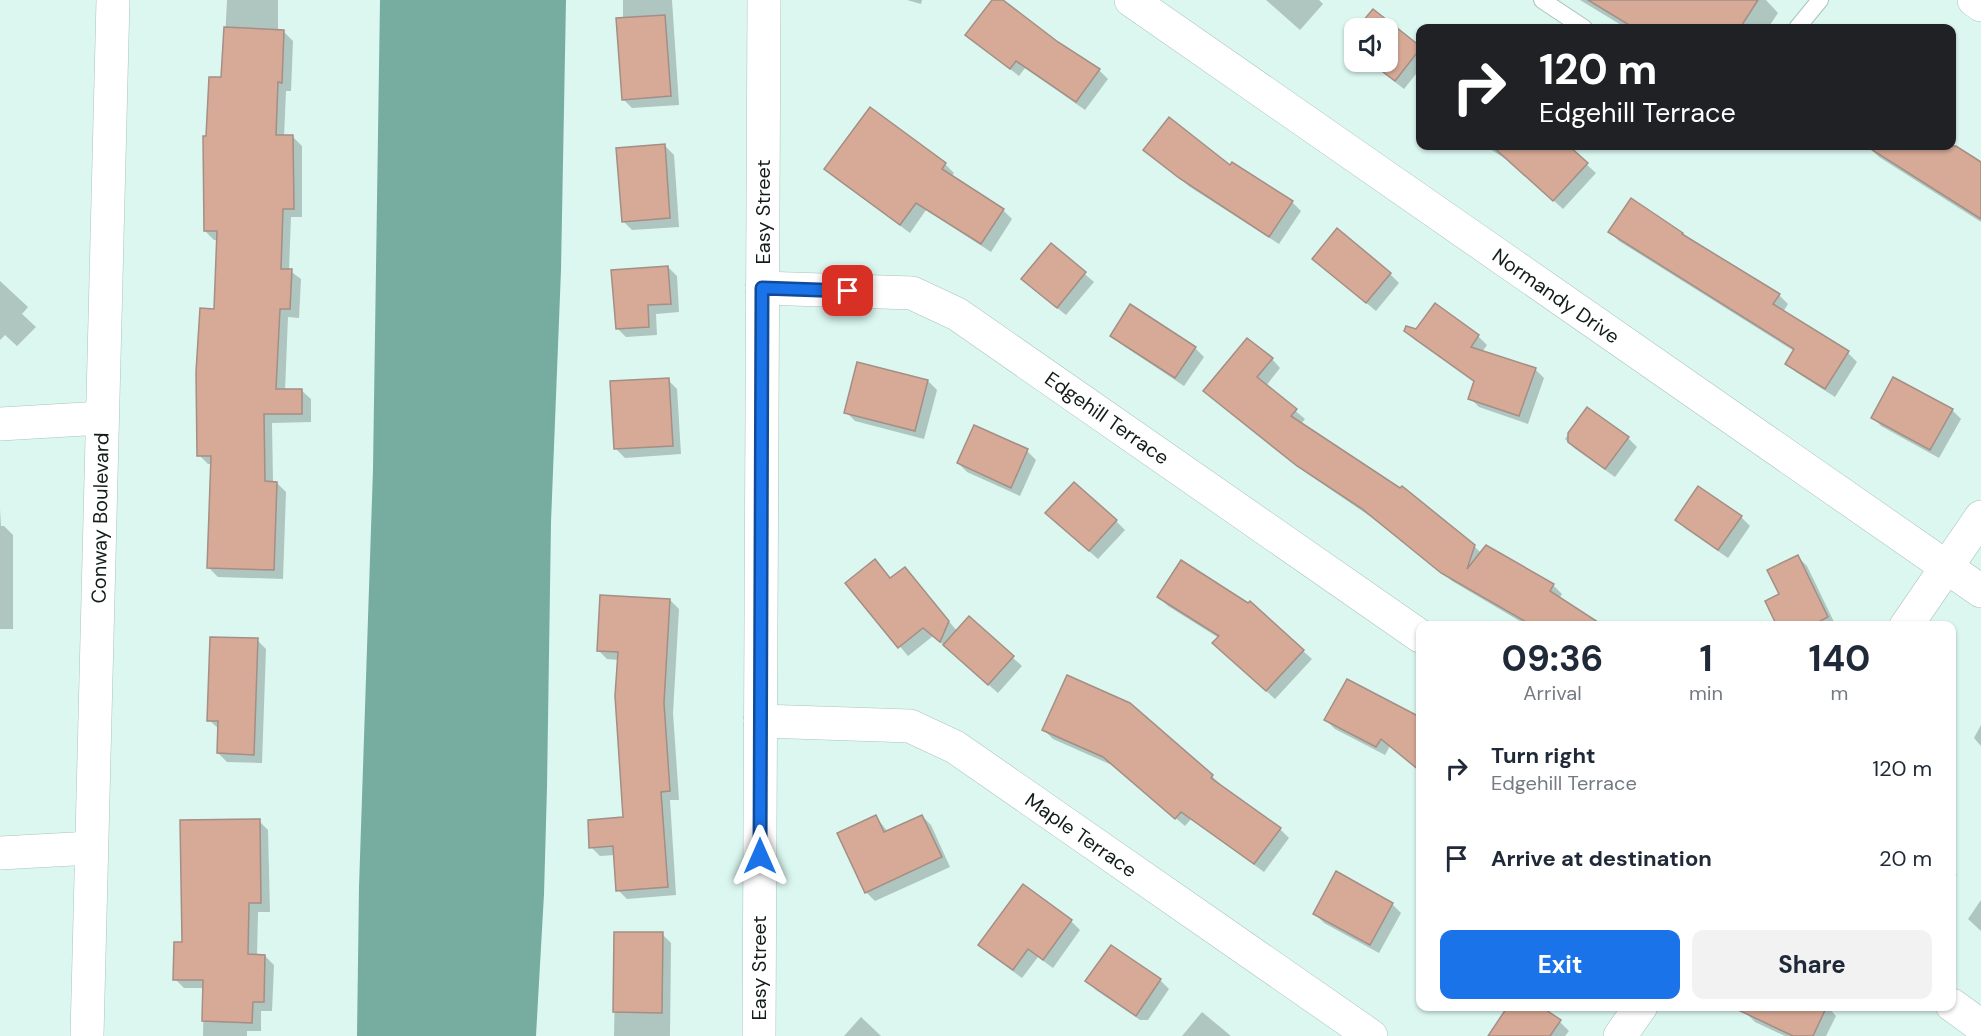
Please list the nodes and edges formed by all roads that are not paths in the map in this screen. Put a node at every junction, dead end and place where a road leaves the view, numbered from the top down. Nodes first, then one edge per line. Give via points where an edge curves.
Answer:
1 (113, 0) edge
2 (764, 0) edge
3 (1131, 0) edge
4 (1542, 0) edge
5 (1820, 0) edge
6 (1974, 0) edge
7 (1981, 5) edge
8 (1578, 24) edge
9 (1800, 24) edge
10 (762, 288) junction
11 (102, 418) junction
12 (0, 424) edge
13 (1981, 517) edge
14 (1946, 567) junction
15 (1981, 591) edge
16 (1909, 621) edge
17 (1416, 633) edge
18 (760, 721) junction
19 (92, 848) junction
20 (0, 853) edge
21 (1956, 1008) edge
22 (1638, 1011) edge
23 (1981, 1026) edge
24 (87, 1036) edge
25 (759, 1036) edge
26 (1371, 1036) edge
27 (1620, 1036) edge

1 - 11 street, Conway Boulevard
2 - 10 street, Easy Street
3 - 14 street, Normandy Drive
4 - 8 lane
5 - 9 lane
6 - 7 street
10 - 17 street, Edgehill Terrace via 912,293 957,314
10 - 18 street, Easy Street
11 - 12 street
11 - 19 street, Conway Boulevard
13 - 14 street
14 - 15 street, Normandy Drive
14 - 16 street
18 - 25 street, Easy Street
18 - 26 street, Maple Terrace via 910,726 955,747
19 - 20 street
19 - 24 street, Conway Boulevard
21 - 23 street
22 - 27 street

